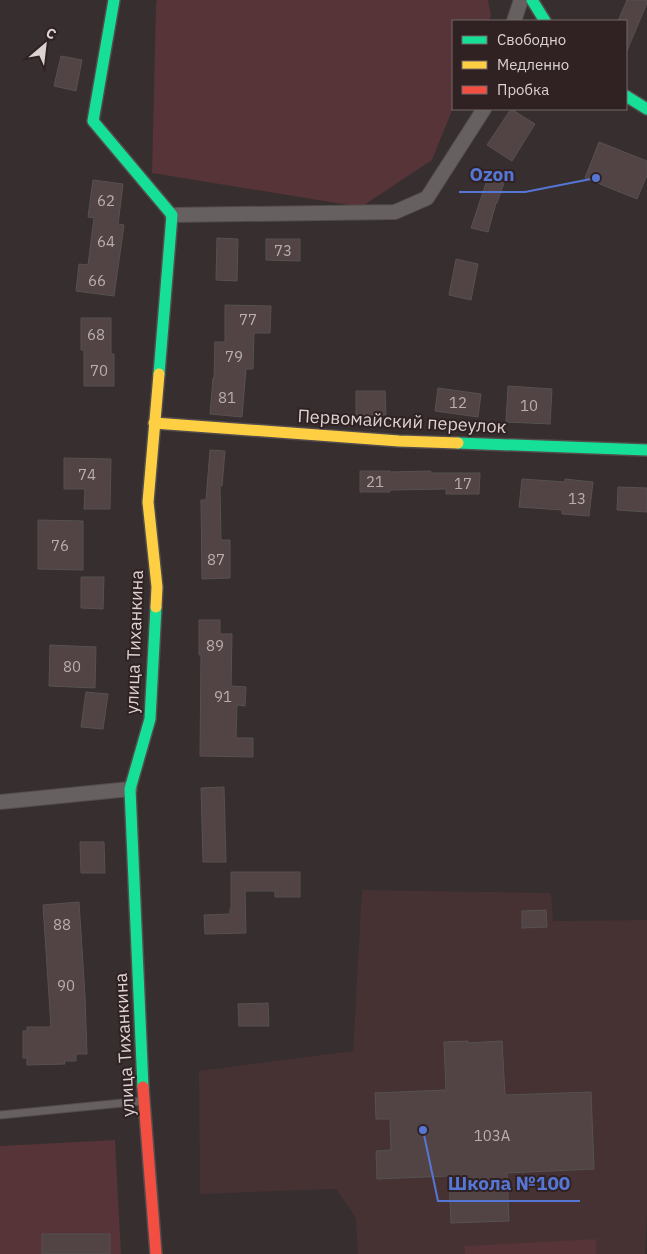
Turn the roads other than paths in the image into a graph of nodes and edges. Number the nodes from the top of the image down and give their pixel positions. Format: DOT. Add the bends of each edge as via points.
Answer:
graph roads {
  1 [pos="114,0"];
  2 [pos="521,0"];
  3 [pos="532,0"];
  4 [pos="514,20"];
  5 [pos="544,20"];
  6 [pos="627,97"];
  7 [pos="483,110"];
  8 [pos="647,110"];
  9 [pos="172,215"];
  10 [pos="154,423"];
  11 [pos="647,450"];
  12 [pos="130,789"];
  13 [pos="0,802"];
  14 [pos="144,1101"];
  15 [pos="0,1115"];
  16 [pos="156,1254"];
  1 -- 9 [label="street" via="93,121"];
  2 -- 4 [label="street"];
  3 -- 5 [label="street"];
  6 -- 8 [label="street"];
  7 -- 9 [label="street" via="427,198 395,212"];
  9 -- 10 [label="street, улица Тиханкина"];
  10 -- 11 [label="street, Первомайский переулок" via="399,441"];
  10 -- 12 [label="street, улица Тиханкина" via="148,502 158,587 150,719"];
  12 -- 13 [label="street"];
  12 -- 14 [label="street, улица Тиханкина"];
  14 -- 15 [label="lane"];
  14 -- 16 [label="street, улица Тиханкина"];
}
